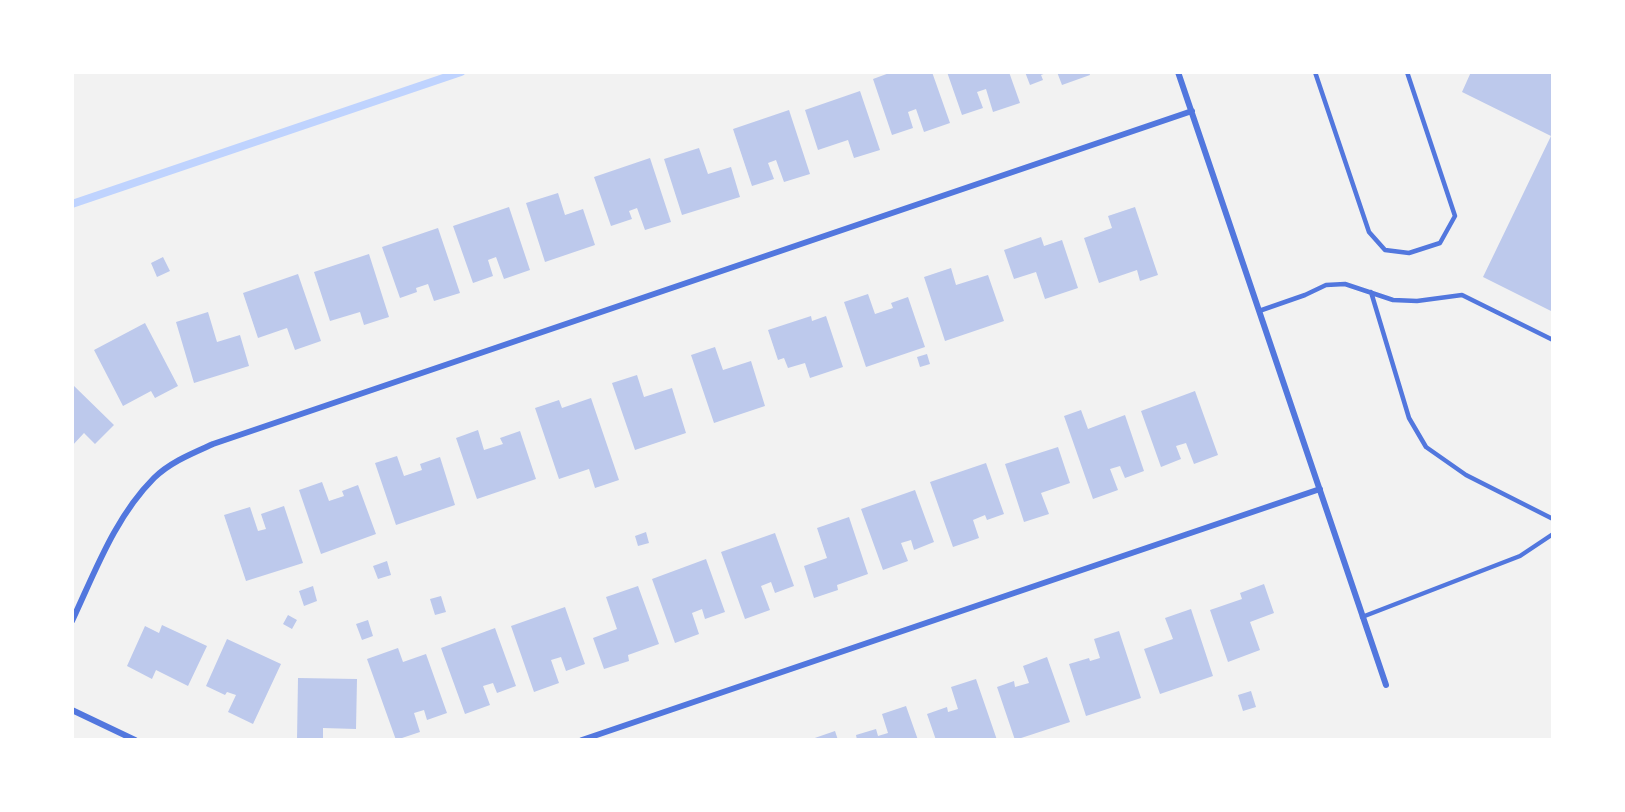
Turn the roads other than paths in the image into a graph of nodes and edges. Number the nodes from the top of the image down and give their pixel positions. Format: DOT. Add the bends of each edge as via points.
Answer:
graph roads {
  1 [pos="1178,72"];
  2 [pos="1316,72"];
  3 [pos="1407,72"];
  4 [pos="1192,111"];
  5 [pos="1371,292"];
  6 [pos="1259,311"];
  7 [pos="1553,340"];
  8 [pos="1320,489"];
  9 [pos="1553,519"];
  10 [pos="1553,534"];
  11 [pos="1362,616"];
  12 [pos="72,621"];
  13 [pos="1386,685"];
  14 [pos="72,711"];
  15 [pos="135,740"];
  16 [pos="582,740"];
  1 -- 4 [label="street"];
  2 -- 3 [label="lane" via="1369,232 1385,249 1409,253 1440,243 1455,216"];
  4 -- 6 [label="street"];
  4 -- 12 [label="street" via="203,448 155,477 135,501 115,530"];
  5 -- 6 [label="lane" via="1345,284 1326,285"];
  5 -- 7 [label="lane" via="1393,300 1417,301 1462,295"];
  5 -- 9 [label="lane" via="1409,418 1426,447 1466,475"];
  6 -- 8 [label="street"];
  8 -- 11 [label="street"];
  8 -- 16 [label="street"];
  10 -- 11 [label="lane" via="1520,556"];
  11 -- 13 [label="street"];
  14 -- 15 [label="street"];
}
